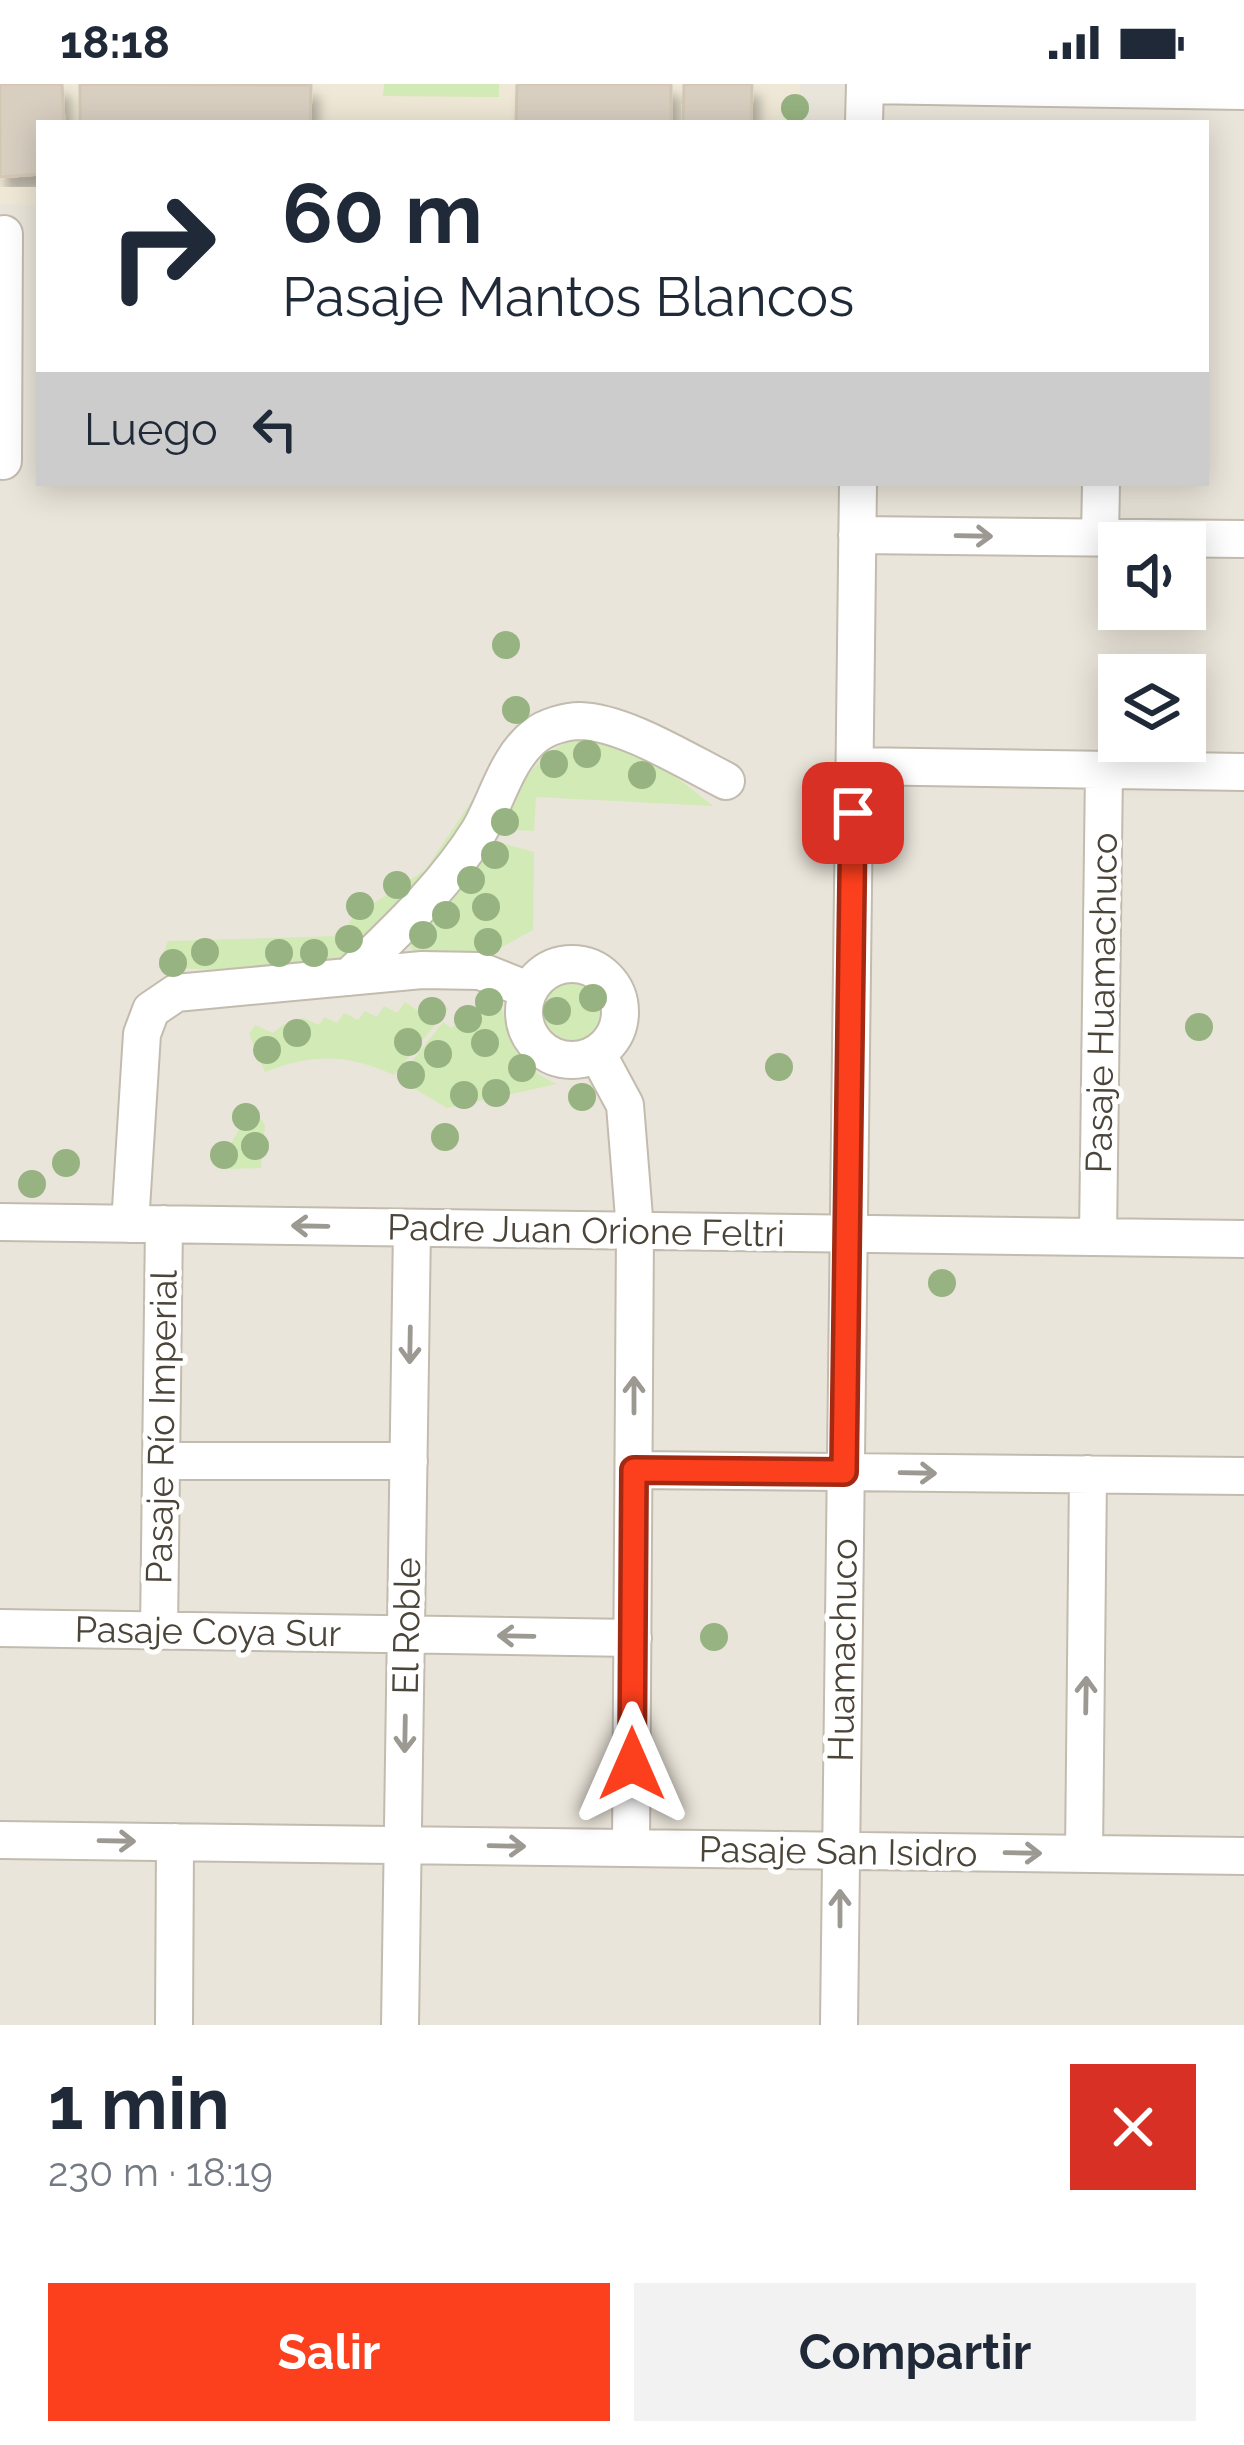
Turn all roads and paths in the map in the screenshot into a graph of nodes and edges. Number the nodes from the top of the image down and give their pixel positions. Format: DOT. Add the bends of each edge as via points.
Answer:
graph roads {
  1 [pos="865,84"];
  2 [pos="1244,91"];
  3 [pos="1104,106"];
  4 [pos="864,120"];
  5 [pos="14,234"];
  6 [pos="3,461"];
  7 [pos="858,486"];
  8 [pos="1100,486"];
  9 [pos="1100,522"];
  10 [pos="857,536"];
  11 [pos="1098,538"];
  12 [pos="1206,539"];
  13 [pos="1244,539"];
  14 [pos="854,766"];
  15 [pos="1104,770"];
  16 [pos="1244,772"];
  17 [pos="726,781"];
  18 [pos="349,977"];
  19 [pos="528,990"];
  20 [pos="597,1053"];
  21 [pos="0,1222"];
  22 [pos="147,1224"];
  23 [pos="412,1228"];
  24 [pos="635,1230"];
  25 [pos="847,1233"];
  26 [pos="1099,1237"];
  27 [pos="1244,1238"];
  28 [pos="161,1461"];
  29 [pos="409,1462"];
  30 [pos="634,1470"];
  31 [pos="844,1472"];
  32 [pos="1088,1474"];
  33 [pos="1244,1476"];
  34 [pos="0,1628"];
  35 [pos="159,1630"];
  36 [pos="406,1634"];
  37 [pos="633,1638"];
  38 [pos="0,1840"];
  39 [pos="176,1842"];
  40 [pos="403,1845"];
  41 [pos="631,1848"];
  42 [pos="841,1851"];
  43 [pos="1084,1854"];
  44 [pos="1244,1856"];
  45 [pos="174,2025"];
  46 [pos="400,2025"];
  47 [pos="839,2025"];
  1 -- 3 [label="street"];
  1 -- 4 [label="street"];
  2 -- 3 [label="street"];
  5 -- 6 [label="street"];
  7 -- 10 [label="street, Huamachuco"];
  8 -- 9 [label="street"];
  10 -- 11 [label="street, one-way"];
  10 -- 14 [label="street, Huamachuco"];
  12 -- 13 [label="street"];
  14 -- 15 [label="street"];
  14 -- 25 [label="street, Huamachuco"];
  15 -- 16 [label="street"];
  15 -- 26 [label="street, Pasaje Huamachuco"];
  17 -- 18 [label="street" via="608,727 579,721 535,736 446,877"];
  18 -- 19 [label="street, Pasaje Río Imperial" via="480,971"];
  18 -- 22 [label="street, Pasaje Río Imperial" via="176,993 152,1010 142,1034"];
  19 -- 20 [label="street" via="524,1018 538,1046 566,1060"];
  19 -- 20 [label="street" via="563,964 605,976 620,1017"];
  20 -- 24 [label="street" via="625,1106"];
  21 -- 22 [label="street, Padre Juan Orione Feltri"];
  23 -- 22 [label="street, Padre Juan Orione Feltri, one-way"];
  22 -- 28 [label="street, Pasaje Río Imperial"];
  23 -- 24 [label="street, Padre Juan Orione Feltri"];
  23 -- 29 [label="street, El Roble, one-way"];
  24 -- 25 [label="street, Padre Juan Orione Feltri"];
  30 -- 24 [label="street, one-way"];
  25 -- 26 [label="street, Padre Juan Orione Feltri"];
  25 -- 31 [label="street, Huamachuco"];
  26 -- 27 [label="street, Padre Juan Orione Feltri"];
  28 -- 29 [label="street"];
  28 -- 35 [label="street, Pasaje Río Imperial"];
  29 -- 36 [label="street, El Roble"];
  30 -- 31 [label="street"];
  30 -- 37 [label="street"];
  31 -- 32 [label="street, one-way"];
  31 -- 42 [label="street, Huamachuco"];
  32 -- 33 [label="street"];
  43 -- 32 [label="street, one-way"];
  34 -- 35 [label="street, Pasaje Coya Sur"];
  35 -- 36 [label="street, Pasaje Coya Sur"];
  37 -- 36 [label="street, Pasaje Coya Sur, one-way"];
  36 -- 40 [label="street, El Roble, one-way"];
  37 -- 41 [label="street"];
  38 -- 39 [label="street, Pasaje San Isidro, one-way"];
  39 -- 40 [label="street, Pasaje San Isidro"];
  39 -- 45 [label="street"];
  40 -- 41 [label="street, Pasaje San Isidro, one-way"];
  40 -- 46 [label="street, El Roble"];
  41 -- 42 [label="street, Pasaje San Isidro"];
  42 -- 43 [label="street, Pasaje San Isidro, one-way"];
  47 -- 42 [label="street, Huamachuco, one-way"];
  43 -- 44 [label="street, Pasaje San Isidro"];
}
